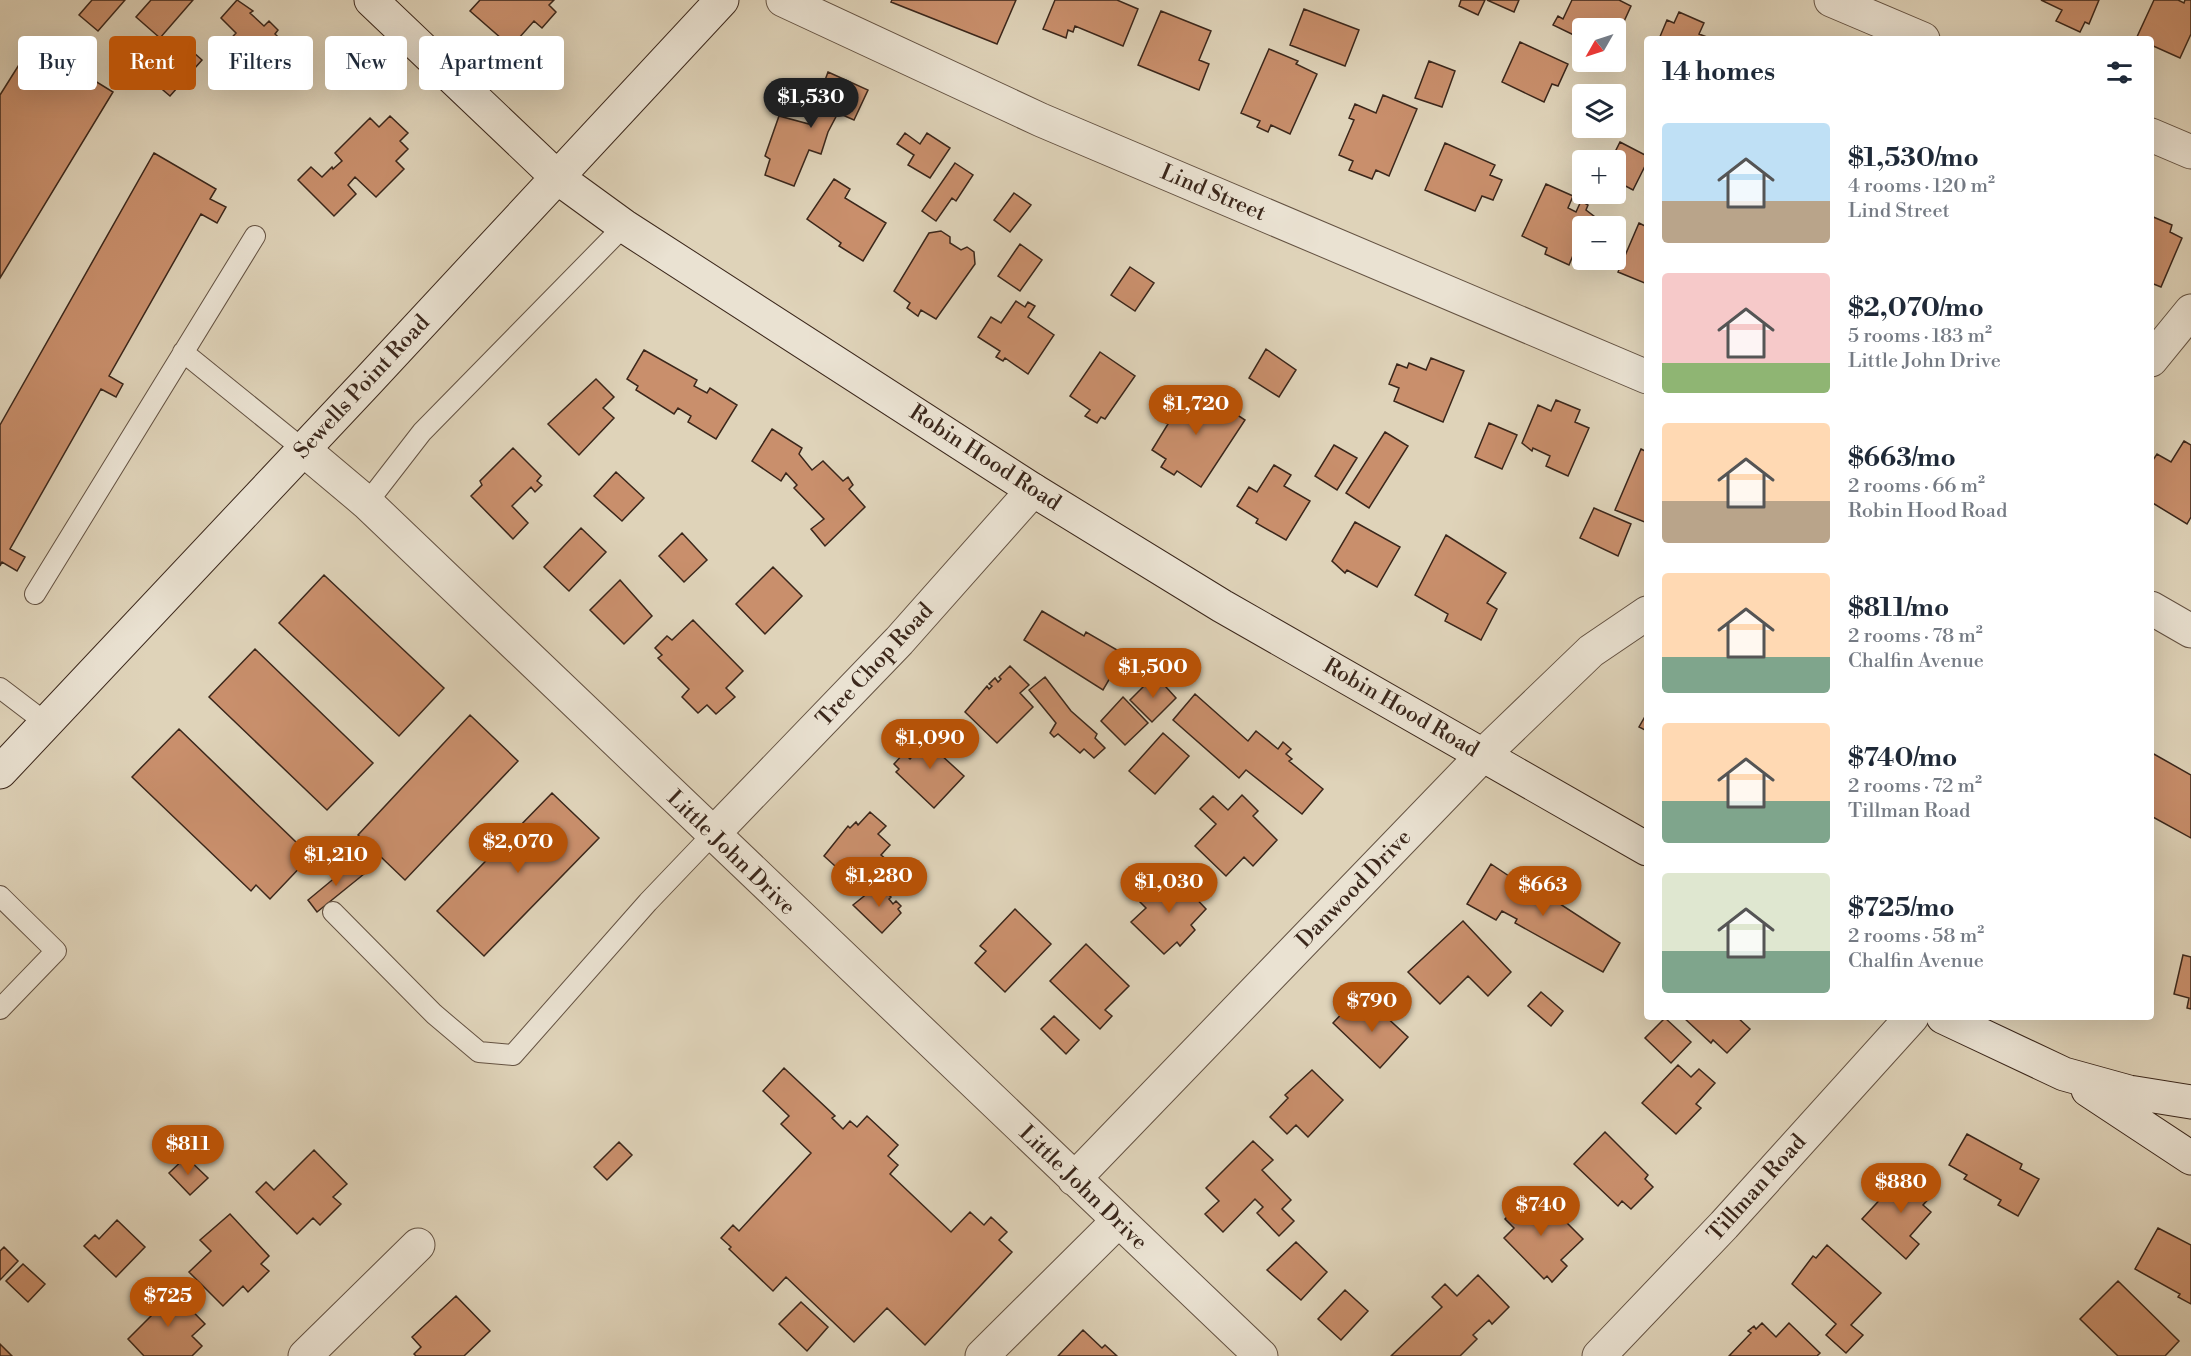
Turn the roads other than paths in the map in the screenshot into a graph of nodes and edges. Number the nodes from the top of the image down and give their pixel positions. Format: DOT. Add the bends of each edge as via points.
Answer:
graph roads {
  1 [pos="371,0"];
  2 [pos="722,0"];
  3 [pos="783,0"];
  4 [pos="1831,0"];
  5 [pos="1916,36"];
  6 [pos="2154,136"];
  7 [pos="2191,152"];
  8 [pos="558,178"];
  9 [pos="624,226"];
  10 [pos="255,236"];
  11 [pos="2191,311"];
  12 [pos="183,352"];
  13 [pos="2154,356"];
  14 [pos="1644,376"];
  15 [pos="304,450"];
  16 [pos="1033,490"];
  17 [pos="367,503"];
  18 [pos="35,594"];
  19 [pos="2154,610"];
  20 [pos="1644,615"];
  21 [pos="2191,630"];
  22 [pos="0,688"];
  23 [pos="46,723"];
  24 [pos="1483,755"];
  25 [pos="0,772"];
  26 [pos="712,835"];
  27 [pos="1644,847"];
  28 [pos="0,896"];
  29 [pos="333,912"];
  30 [pos="0,1009"];
  31 [pos="1909,1020"];
  32 [pos="1949,1020"];
  33 [pos="2064,1074"];
  34 [pos="2191,1102"];
  35 [pos="2191,1158"];
  36 [pos="1074,1179"];
  37 [pos="1118,1221"];
  38 [pos="418,1245"];
  39 [pos="305,1356"];
  40 [pos="981,1356"];
  41 [pos="1261,1356"];
  42 [pos="1599,1356"];
  1 -- 8 [label="street, Robin Hood Road"];
  2 -- 8 [label="street, Sewells Point Road"];
  3 -- 14 [label="street, Lind Street" via="1041,120"];
  4 -- 5 [label="street"];
  6 -- 7 [label="street"];
  8 -- 9 [label="street, Robin Hood Road"];
  8 -- 15 [label="street, Sewells Point Road"];
  9 -- 16 [label="street, Robin Hood Road"];
  9 -- 17 [label="lane" via="422,432"];
  10 -- 12 [label="lane"];
  11 -- 13 [label="street"];
  12 -- 15 [label="lane"];
  12 -- 18 [label="lane"];
  15 -- 17 [label="street, Little John Drive"];
  15 -- 23 [label="street, Sewells Point Road"];
  16 -- 24 [label="street, Robin Hood Road" via="1222,606"];
  16 -- 26 [label="street, Tree Chop Road" via="899,641"];
  17 -- 26 [label="street, Little John Drive"];
  19 -- 21 [label="street"];
  20 -- 24 [label="street, Danwood Drive" via="1592,651"];
  22 -- 23 [label="lane"];
  23 -- 25 [label="street, Sewells Point Road"];
  24 -- 27 [label="street, Robin Hood Road"];
  24 -- 36 [label="street, Danwood Drive"];
  26 -- 29 [label="lane" via="513,1055 479,1052 434,1014"];
  26 -- 36 [label="street, Little John Drive"];
  28 -- 30 [label="lane" via="56,951"];
  31 -- 42 [label="street, Tillman Road"];
  32 -- 33 [label="street"];
  33 -- 34 [label="street" via="2129,1092"];
  33 -- 35 [label="street"];
  36 -- 37 [label="street, Little John Drive"];
  37 -- 40 [label="street"];
  37 -- 41 [label="street, Little John Drive"];
  38 -- 39 [label="street"];
}
